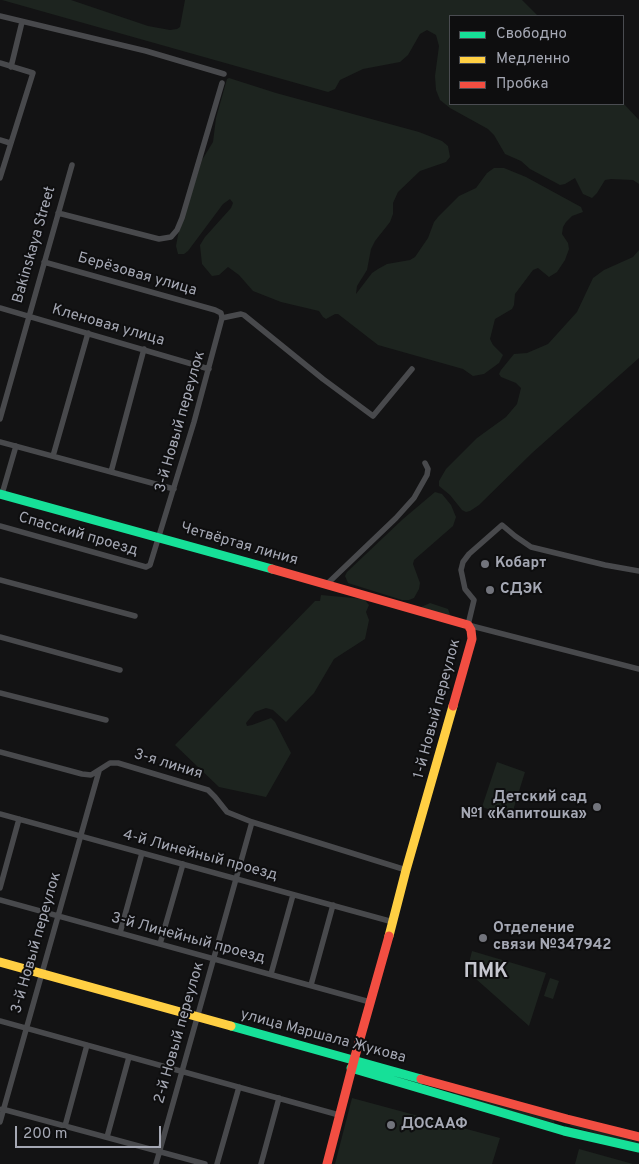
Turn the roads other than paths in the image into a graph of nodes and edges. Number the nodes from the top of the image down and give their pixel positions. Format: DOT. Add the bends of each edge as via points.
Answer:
graph roads {
  1 [pos="0,16"];
  2 [pos="22,22"];
  3 [pos="0,63"];
  4 [pos="12,67"];
  5 [pos="224,74"];
  6 [pos="222,83"];
  7 [pos="0,140"];
  8 [pos="10,143"];
  9 [pos="72,165"];
  10 [pos="0,178"];
  11 [pos="58,213"];
  12 [pos="44,262"];
  13 [pos="0,308"];
  14 [pos="29,316"];
  15 [pos="222,316"];
  16 [pos="88,333"];
  17 [pos="144,350"];
  18 [pos="209,369"];
  19 [pos="412,369"];
  20 [pos="0,416"];
  21 [pos="0,442"];
  22 [pos="16,446"];
  23 [pos="53,456"];
  24 [pos="425,463"];
  25 [pos="111,472"];
  26 [pos="174,489"];
  27 [pos="1,496"];
  28 [pos="0,526"];
  29 [pos="159,537"];
  30 [pos="639,571"];
  31 [pos="0,580"];
  32 [pos="327,584"];
  33 [pos="135,616"];
  34 [pos="468,625"];
  35 [pos="0,637"];
  36 [pos="639,669"];
  37 [pos="120,670"];
  38 [pos="0,693"];
  39 [pos="106,720"];
  40 [pos="0,752"];
  41 [pos="99,771"];
  42 [pos="0,814"];
  43 [pos="19,819"];
  44 [pos="252,822"];
  45 [pos="80,836"];
  46 [pos="142,853"];
  47 [pos="183,864"];
  48 [pos="406,870"];
  49 [pos="236,879"];
  50 [pos="0,888"];
  51 [pos="293,894"];
  52 [pos="0,900"];
  53 [pos="333,906"];
  54 [pos="58,916"];
  55 [pos="393,922"];
  56 [pos="120,932"];
  57 [pos="160,944"];
  58 [pos="214,958"];
  59 [pos="0,962"];
  60 [pos="42,973"];
  61 [pos="271,974"];
  62 [pos="311,985"];
  63 [pos="370,1002"];
  64 [pos="197,1016"];
  65 [pos="0,1021"];
  66 [pos="26,1028"];
  67 [pos="87,1045"];
  68 [pos="129,1057"];
  69 [pos="353,1064"];
  70 [pos="182,1071"];
  71 [pos="239,1087"];
  72 [pos="452,1087"];
  73 [pos="448,1097"];
  74 [pos="279,1098"];
  75 [pos="2,1109"];
  76 [pos="339,1115"];
  77 [pos="567,1119"];
  78 [pos="0,1122"];
  79 [pos="65,1126"];
  80 [pos="564,1131"];
  81 [pos="106,1137"];
  82 [pos="639,1137"];
  83 [pos="639,1148"];
  84 [pos="159,1152"];
  85 [pos="156,1164"];
  86 [pos="205,1164"];
  87 [pos="217,1164"];
  88 [pos="261,1164"];
  89 [pos="327,1164"];
  1 -- 2 [label="street"];
  2 -- 4 [label="street"];
  2 -- 5 [label="street" via="146,51"];
  3 -- 4 [label="street"];
  4 -- 8 [label="street" via="32,73"];
  6 -- 11 [label="street" via="177,230 171,237 159,239"];
  7 -- 8 [label="street"];
  8 -- 10 [label="street"];
  9 -- 11 [label="street, Bakinskaya Street"];
  11 -- 12 [label="street, Bakinskaya Street"];
  12 -- 14 [label="street, Bakinskaya Street"];
  12 -- 15 [label="street, Берёзовая улица" via="215,310"];
  13 -- 14 [label="street, Кленовая улица"];
  14 -- 16 [label="street, Кленовая улица"];
  14 -- 20 [label="street, Bakinskaya Street"];
  15 -- 18 [label="street, 3-й Новый переулок"];
  15 -- 19 [label="street" via="244,315 373,416"];
  16 -- 17 [label="street, Кленовая улица"];
  16 -- 23 [label="street"];
  17 -- 18 [label="street, Кленовая улица"];
  17 -- 25 [label="street"];
  18 -- 26 [label="street, 3-й Новый переулок"];
  21 -- 22 [label="street"];
  22 -- 23 [label="street"];
  22 -- 27 [label="street"];
  23 -- 25 [label="street"];
  24 -- 32 [label="street" via="427,475 414,498"];
  25 -- 26 [label="street"];
  26 -- 29 [label="street, 3-й Новый переулок"];
  27 -- 29 [label="main road, Четвёртая линия"];
  28 -- 29 [label="street, Спасский проезд" via="146,566 152,562"];
  29 -- 32 [label="main road, Четвёртая линия"];
  30 -- 34 [label="street, 1-й Новый переулок" via="531,546 502,525 463,562 461,570 465,588 474,600"];
  31 -- 33 [label="street"];
  32 -- 34 [label="main road, Четвёртая линия"];
  34 -- 36 [label="street"];
  34 -- 48 [label="main road, 1-й Новый переулок" via="472,639"];
  35 -- 37 [label="street"];
  38 -- 39 [label="street"];
  40 -- 41 [label="street, 3-я линия" via="82,774 92,775"];
  41 -- 44 [label="street, 3-я линия" via="110,763 118,762 208,790 227,812"];
  41 -- 45 [label="street, 3-й Новый переулок"];
  42 -- 43 [label="street, 4-й Линейный проезд"];
  43 -- 45 [label="street, 4-й Линейный проезд"];
  43 -- 50 [label="street"];
  44 -- 48 [label="street, 3-я линия"];
  44 -- 49 [label="street, 2-й Новый переулок"];
  45 -- 46 [label="street, 4-й Линейный проезд"];
  45 -- 54 [label="street, 3-й Новый переулок"];
  46 -- 47 [label="street, 4-й Линейный проезд"];
  46 -- 56 [label="street"];
  47 -- 49 [label="street, 4-й Линейный проезд"];
  47 -- 57 [label="street"];
  48 -- 55 [label="main road, 1-й Новый переулок"];
  49 -- 51 [label="street, 4-й Линейный проезд"];
  49 -- 58 [label="street, 2-й Новый переулок"];
  51 -- 53 [label="street, 4-й Линейный проезд"];
  51 -- 61 [label="street"];
  52 -- 54 [label="street, 3-й Линейный проезд"];
  53 -- 55 [label="street, 4-й Линейный проезд"];
  53 -- 62 [label="street"];
  54 -- 56 [label="street, 3-й Линейный проезд"];
  54 -- 60 [label="street, 3-й Новый переулок"];
  55 -- 63 [label="main road, 1-й Новый переулок"];
  56 -- 57 [label="street, 3-й Линейный проезд"];
  57 -- 58 [label="street, 3-й Линейный проезд"];
  58 -- 61 [label="street, 3-й Линейный проезд"];
  58 -- 64 [label="street, 2-й Новый переулок"];
  59 -- 60 [label="main road, улица Маршала Жукова"];
  60 -- 64 [label="main road, улица Маршала Жукова"];
  60 -- 66 [label="street, 3-й Новый переулок"];
  61 -- 62 [label="street, 3-й Линейный проезд"];
  62 -- 63 [label="street, 3-й Линейный проезд"];
  63 -- 69 [label="main road, 1-й Новый переулок"];
  64 -- 69 [label="main road, улица Маршала Жукова"];
  64 -- 70 [label="street, 2-й Новый переулок"];
  65 -- 66 [label="street"];
  66 -- 67 [label="street"];
  66 -- 75 [label="street, 3-й Новый переулок"];
  67 -- 68 [label="street"];
  67 -- 79 [label="street"];
  68 -- 70 [label="street"];
  68 -- 81 [label="street"];
  69 -- 72 [label="main road, улица Маршала Жукова"];
  69 -- 73 [label="main road, улица Маршала Жукова"];
  69 -- 76 [label="main road, 1-й Новый переулок"];
  70 -- 71 [label="street"];
  70 -- 84 [label="street, 2-й Новый переулок"];
  71 -- 74 [label="street"];
  71 -- 87 [label="street"];
  72 -- 73 [label="main road"];
  72 -- 77 [label="main road, улица Маршала Жукова"];
  73 -- 80 [label="main road, улица Маршала Жукова"];
  74 -- 76 [label="street"];
  74 -- 88 [label="street"];
  75 -- 78 [label="street, 3-й Новый переулок"];
  75 -- 79 [label="street"];
  76 -- 89 [label="main road, 1-й Новый переулок"];
  77 -- 80 [label="main road"];
  77 -- 82 [label="main road, улица Маршала Жукова"];
  79 -- 81 [label="street"];
  80 -- 83 [label="main road, улица Маршала Жукова"];
  81 -- 84 [label="street"];
  84 -- 85 [label="street, 2-й Новый переулок"];
  84 -- 86 [label="street"];
}
